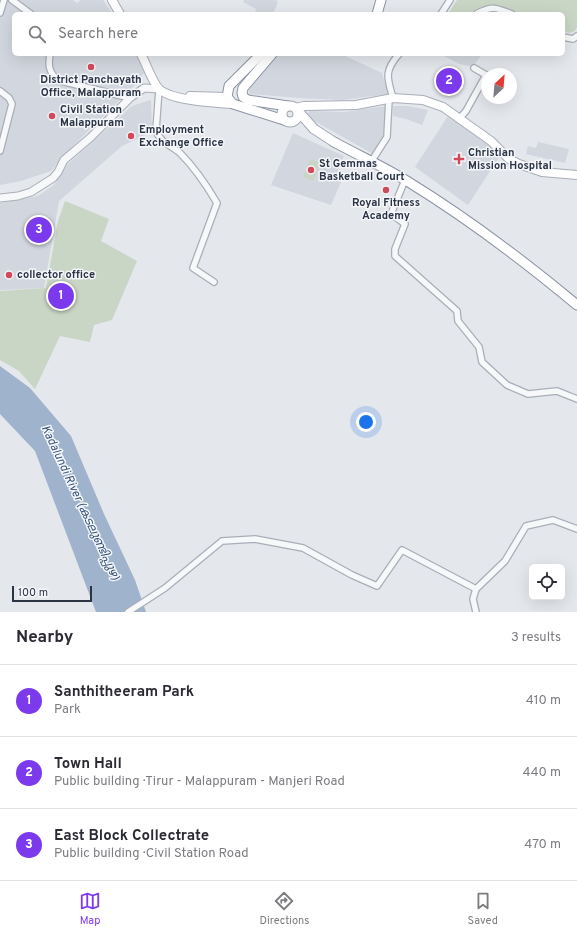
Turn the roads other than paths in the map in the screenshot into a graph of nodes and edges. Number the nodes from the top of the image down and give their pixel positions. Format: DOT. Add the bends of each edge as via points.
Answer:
graph roads {
  1 [pos="4,0"];
  2 [pos="12,0"];
  3 [pos="112,0"];
  4 [pos="381,0"];
  5 [pos="450,0"];
  6 [pos="28,12"];
  7 [pos="119,12"];
  8 [pos="378,12"];
  9 [pos="442,12"];
  10 [pos="480,12"];
  11 [pos="507,12"];
  12 [pos="0,13"];
  13 [pos="577,36"];
  14 [pos="565,37"];
  15 [pos="50,56"];
  16 [pos="142,56"];
  17 [pos="259,56"];
  18 [pos="270,56"];
  19 [pos="397,56"];
  20 [pos="474,68"];
  21 [pos="159,89"];
  22 [pos="0,91"];
  23 [pos="181,97"];
  24 [pos="227,97"];
  25 [pos="130,98"];
  26 [pos="391,98"];
  27 [pos="233,104"];
  28 [pos="294,108"];
  29 [pos="459,119"];
  30 [pos="288,121"];
  31 [pos="334,142"];
  32 [pos="0,152"];
  33 [pos="371,162"];
  34 [pos="577,175"];
  35 [pos="405,180"];
  36 [pos="0,198"];
  37 [pos="214,282"];
  38 [pos="577,305"];
  39 [pos="577,399"];
  40 [pos="577,529"];
  41 [pos="476,589"];
  42 [pos="128,612"];
  43 [pos="476,612"];
  1 -- 12 [label="street"];
  2 -- 6 [label="street"];
  3 -- 7 [label="main road"];
  4 -- 8 [label="main road"];
  5 -- 9 [label="street"];
  10 -- 11 [label="street" via="490,7"];
  13 -- 14 [label="street"];
  15 -- 25 [label="street" via="50,73 57,80"];
  16 -- 21 [label="main road"];
  17 -- 24 [label="main road" via="229,86"];
  18 -- 28 [label="main road" via="243,88 243,97"];
  19 -- 26 [label="street" via="388,70"];
  20 -- 29 [label="street" via="486,75"];
  21 -- 23 [label="main road"];
  21 -- 25 [label="street" via="144,88"];
  21 -- 37 [label="street" via="156,130 158,135 188,162 216,203 193,268"];
  22 -- 32 [label="street" via="12,104"];
  23 -- 24 [label="main road"];
  23 -- 27 [label="main road"];
  24 -- 27 [label="main road"];
  25 -- 36 [label="street" via="64,160 53,178 31,192"];
  26 -- 28 [label="main road" via="356,105"];
  26 -- 29 [label="main road" via="411,98 436,103"];
  26 -- 33 [label="street" via="387,137"];
  27 -- 30 [label="main road"];
  28 -- 30 [label="main road" via="298,118"];
  28 -- 30 [label="main road" via="282,112"];
  28 -- 31 [label="main road" via="314,129"];
  29 -- 34 [label="main road" via="492,141 509,159 519,164 542,172"];
  30 -- 31 [label="main road"];
  31 -- 33 [label="main road"];
  33 -- 35 [label="main road"];
  35 -- 38 [label="main road" via="450,208 507,249"];
  35 -- 39 [label="street" via="391,214 405,224 395,249 395,256 457,311 458,321 479,347 482,362 508,385 528,394 557,391"];
  40 -- 41 [label="street" via="553,520 526,526 506,562"];
  41 -- 42 [label="street" via="402,550 377,586 303,548 255,539 222,541 165,588"];
  41 -- 43 [label="street" via="473,599"];
}
